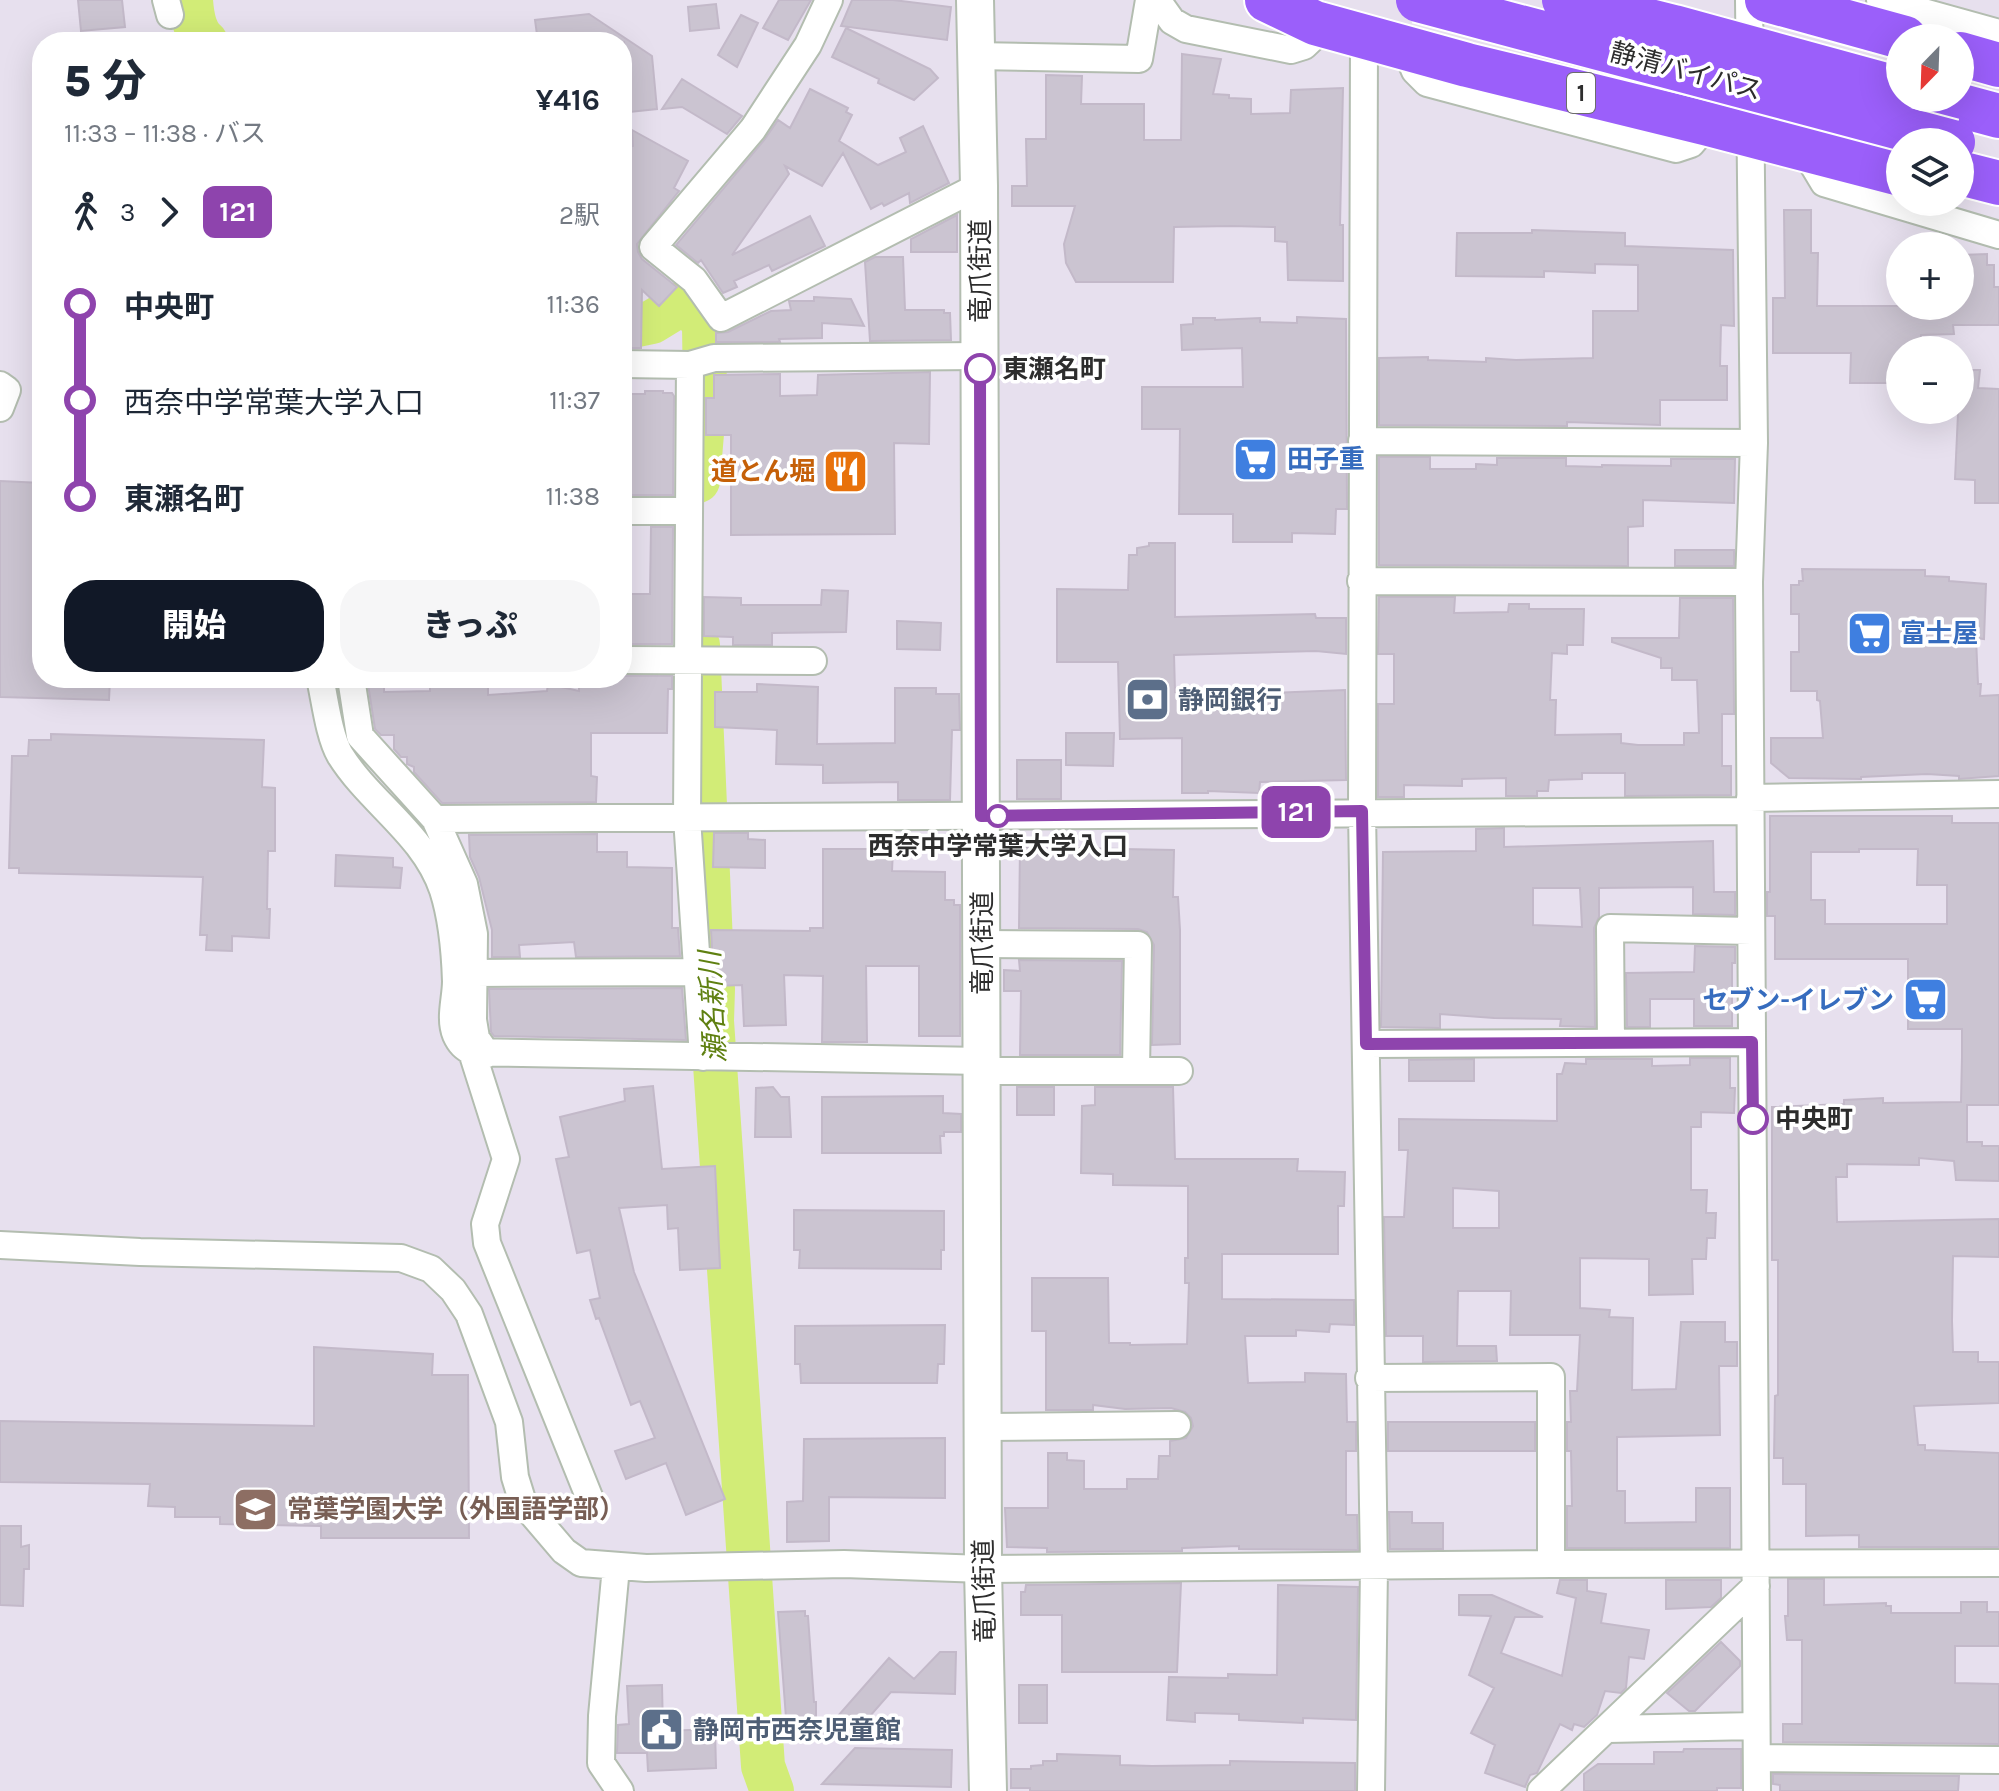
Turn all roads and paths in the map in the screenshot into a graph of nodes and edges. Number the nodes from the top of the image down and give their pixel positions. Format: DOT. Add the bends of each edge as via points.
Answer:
graph roads {
  1 [pos="829,0"];
  2 [pos="975,0"];
  3 [pos="1149,0"];
  4 [pos="1157,0"];
  5 [pos="1267,0"];
  6 [pos="1418,0"];
  7 [pos="1564,0"];
  8 [pos="1674,0"];
  9 [pos="1749,0"];
  10 [pos="1880,0"];
  11 [pos="1788,2"];
  12 [pos="1348,28"];
  13 [pos="1886,32"];
  14 [pos="1999,33"];
  15 [pos="974,56"];
  16 [pos="1886,58"];
  17 [pos="1974,58"];
  18 [pos="1999,65"];
  19 [pos="1974,82"];
  20 [pos="1886,85"];
  21 [pos="1999,88"];
  22 [pos="1974,109"];
  23 [pos="1999,116"];
  24 [pos="1900,128"];
  25 [pos="1751,134"];
  26 [pos="1803,148"];
  27 [pos="1974,148"];
  28 [pos="1886,153"];
  29 [pos="1999,154"];
  30 [pos="1886,170"];
  31 [pos="1974,177"];
  32 [pos="1999,183"];
  33 [pos="979,186"];
  34 [pos="1974,194"];
  35 [pos="1999,200"];
  36 [pos="1999,235"];
  37 [pos="980,356"];
  38 [pos="632,364"];
  39 [pos="690,365"];
  40 [pos="0,385"];
  41 [pos="0,408"];
  42 [pos="1362,441"];
  43 [pos="1754,443"];
  44 [pos="632,511"];
  45 [pos="689,511"];
  46 [pos="1361,581"];
  47 [pos="1749,582"];
  48 [pos="632,660"];
  49 [pos="688,660"];
  50 [pos="813,661"];
  51 [pos="322,688"];
  52 [pos="353,688"];
  53 [pos="1999,794"];
  54 [pos="1750,804"];
  55 [pos="1362,811"];
  56 [pos="981,816"];
  57 [pos="687,818"];
  58 [pos="435,819"];
  59 [pos="1751,931"];
  60 [pos="982,944"];
  61 [pos="697,972"];
  62 [pos="475,973"];
  63 [pos="1752,1042"];
  64 [pos="1611,1043"];
  65 [pos="1366,1044"];
  66 [pos="480,1053"];
  67 [pos="703,1057"];
  68 [pos="982,1066"];
  69 [pos="1136,1071"];
  70 [pos="1179,1071"];
  71 [pos="0,1245"];
  72 [pos="1369,1378"];
  73 [pos="1177,1425"];
  74 [pos="984,1427"];
  75 [pos="592,1504"];
  76 [pos="1999,1563"];
  77 [pos="1551,1564"];
  78 [pos="616,1567"];
  79 [pos="1374,1567"];
  80 [pos="983,1569"];
  81 [pos="1756,1575"];
  82 [pos="1756,1726"];
  83 [pos="1608,1729"];
  84 [pos="1757,1758"];
  85 [pos="1999,1760"];
  86 [pos="620,1791"];
  87 [pos="988,1791"];
  88 [pos="1371,1791"];
  89 [pos="1541,1791"];
  90 [pos="1757,1791"];
  1 -- 33 [label="street" via="808,45 753,129 653,247 694,280 721,318"];
  2 -- 15 [label="main road, 竜爪街道"];
  3 -- 15 [label="street" via="1139,59"];
  4 -- 12 [label="street" via="1172,21 1186,29 1291,50"];
  5 -- 12 [label="highway, 1"];
  6 -- 24 [label="highway, 静清バイパス / 1, bridge"];
  7 -- 20 [label="highway, 静清バイパス, bridge"];
  8 -- 16 [label="highway"];
  9 -- 25 [label="street"];
  10 -- 14 [label="street"];
  11 -- 13 [label="highway"];
  12 -- 25 [label="highway, 1"];
  12 -- 28 [label="highway, 1" via="1595,74"];
  12 -- 42 [label="street"];
  15 -- 33 [label="main road, 竜爪街道"];
  17 -- 18 [label="highway"];
  19 -- 21 [label="highway"];
  22 -- 23 [label="highway"];
  25 -- 26 [label="highway, 1"];
  25 -- 43 [label="street"];
  26 -- 30 [label="highway, 1"];
  26 -- 36 [label="street" via="1824,183"];
  27 -- 29 [label="highway"];
  31 -- 32 [label="highway"];
  33 -- 37 [label="main road, 竜爪街道"];
  34 -- 35 [label="highway"];
  37 -- 39 [label="street" via="714,358"];
  37 -- 56 [label="main road, 竜爪街道"];
  38 -- 39 [label="street"];
  39 -- 45 [label="street"];
  40 -- 41 [label="street" via="7,390"];
  42 -- 43 [label="street"];
  42 -- 46 [label="street"];
  43 -- 47 [label="street"];
  44 -- 45 [label="street"];
  45 -- 49 [label="street"];
  46 -- 47 [label="street"];
  46 -- 55 [label="street"];
  47 -- 54 [label="street"];
  48 -- 49 [label="street"];
  49 -- 50 [label="street"];
  49 -- 57 [label="street"];
  51 -- 66 [label="street" via="338,751 415,840 442,888 454,953 455,1033 462,1046"];
  52 -- 58 [label="street" via="360,736"];
  53 -- 54 [label="street"];
  54 -- 55 [label="street"];
  54 -- 59 [label="street"];
  55 -- 56 [label="street"];
  55 -- 65 [label="street"];
  56 -- 57 [label="street"];
  56 -- 60 [label="main road, 竜爪街道"];
  57 -- 58 [label="street"];
  57 -- 61 [label="street"];
  58 -- 62 [label="street" via="464,884"];
  59 -- 63 [label="street"];
  59 -- 64 [label="street" via="1610,928"];
  60 -- 68 [label="main road, 竜爪街道"];
  60 -- 69 [label="street" via="1138,945"];
  61 -- 62 [label="street"];
  61 -- 67 [label="street"];
  62 -- 66 [label="street" via="473,1020"];
  63 -- 64 [label="street"];
  63 -- 81 [label="street"];
  64 -- 65 [label="street"];
  65 -- 72 [label="street"];
  66 -- 67 [label="street"];
  66 -- 75 [label="street" via="506,1159 485,1224 487,1243"];
  67 -- 68 [label="street"];
  68 -- 69 [label="street"];
  68 -- 74 [label="main road, 竜爪街道"];
  69 -- 70 [label="street"];
  71 -- 78 [label="street" via="401,1258 431,1269 469,1314 486,1355 509,1422 523,1503 581,1563"];
  72 -- 77 [label="street" via="1551,1377"];
  72 -- 79 [label="street"];
  73 -- 74 [label="street"];
  74 -- 80 [label="main road, 竜爪街道"];
  76 -- 81 [label="street"];
  77 -- 79 [label="street"];
  77 -- 81 [label="street"];
  78 -- 80 [label="street" via="844,1564"];
  78 -- 86 [label="street" via="601,1763"];
  79 -- 80 [label="street"];
  79 -- 88 [label="street"];
  80 -- 87 [label="main road, 竜爪街道"];
  81 -- 82 [label="street"];
  81 -- 83 [label="street"];
  82 -- 83 [label="street"];
  82 -- 84 [label="street"];
  83 -- 89 [label="street"];
  84 -- 85 [label="street"];
  84 -- 90 [label="street"];
}
